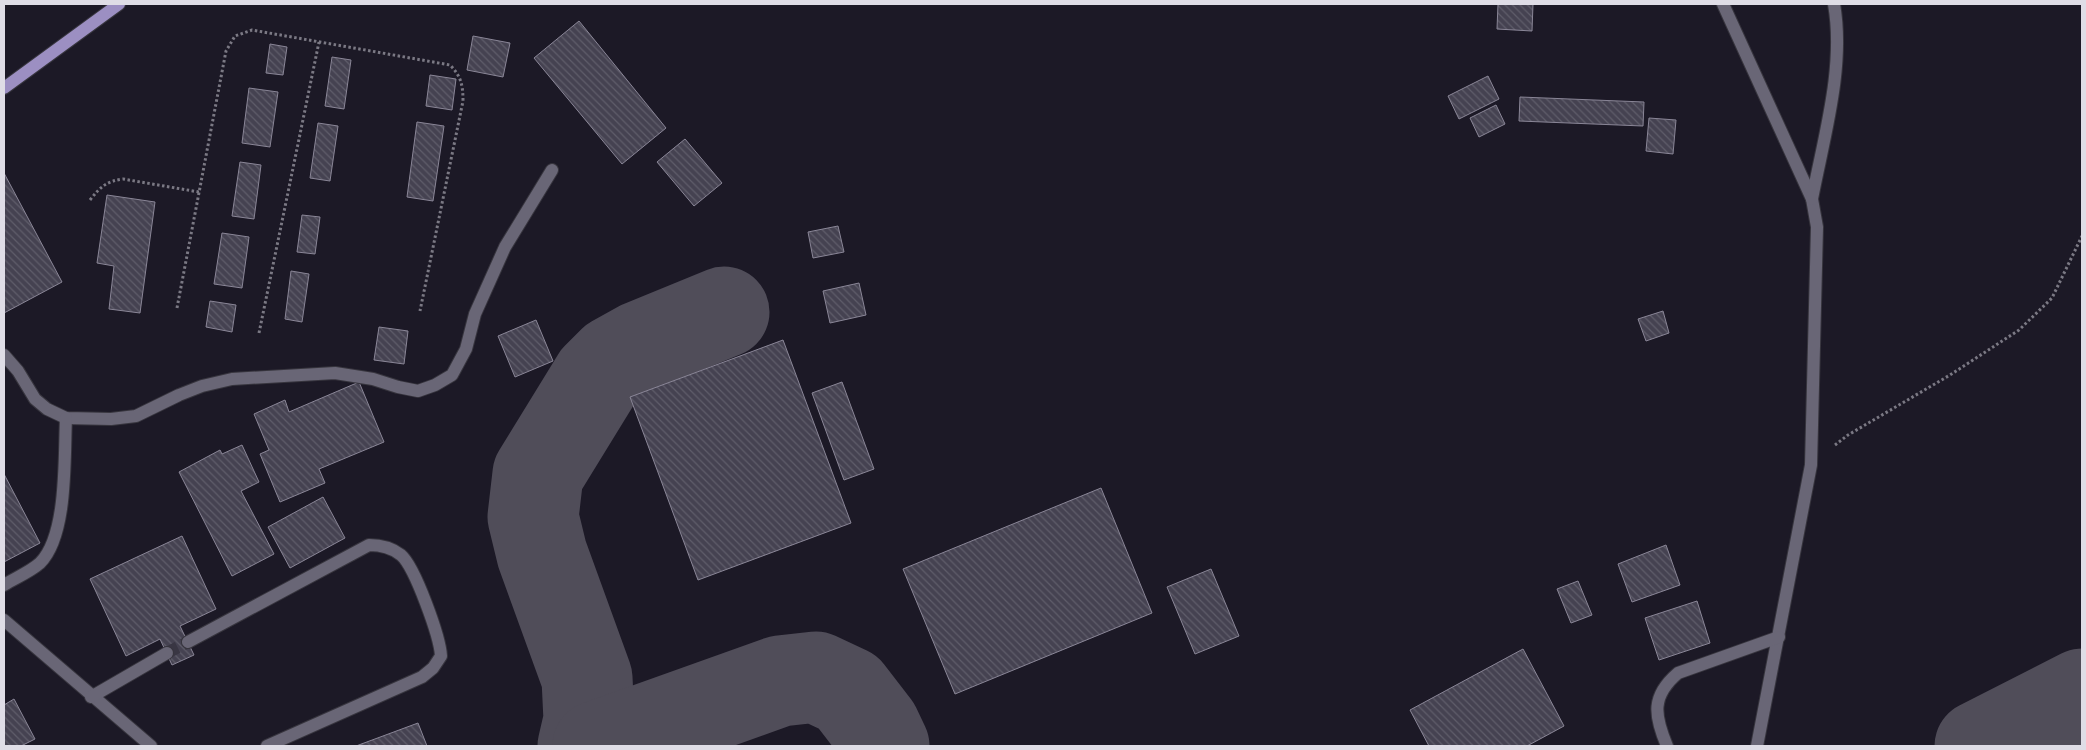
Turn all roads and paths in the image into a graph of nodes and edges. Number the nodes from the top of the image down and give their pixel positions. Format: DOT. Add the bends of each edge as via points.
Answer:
graph roads {
  1 [pos="119,4"];
  2 [pos="1723,4"];
  3 [pos="1834,4"];
  4 [pos="319,42"];
  5 [pos="4,88"];
  6 [pos="552,170"];
  7 [pos="199,192"];
  8 [pos="1812,199"];
  9 [pos="90,200"];
  10 [pos="2082,236"];
  11 [pos="177,308"];
  12 [pos="420,311"];
  13 [pos="260,333"];
  14 [pos="4,355"];
  15 [pos="66,418"];
  16 [pos="1848,435"];
  17 [pos="4,585"];
  18 [pos="4,620"];
  19 [pos="1779,637"];
  20 [pos="188,642"];
  21 [pos="167,653"];
  22 [pos="91,697"];
  23 [pos="151,746"];
  24 [pos="267,746"];
  25 [pos="1667,746"];
  26 [pos="1757,746"];
  1 -- 5 [label="main road"];
  2 -- 8 [label="lane"];
  3 -- 8 [label="lane" via="1838,28 1833,89"];
  4 -- 7 [label="path" via="252,30 230,40"];
  4 -- 12 [label="path" via="450,65 463,85 464,101"];
  4 -- 13 [label="path"];
  6 -- 15 [label="lane" via="504,247 475,314 466,349 452,375 435,386 418,391 398,388 373,378 334,372 232,379 202,386 136,416"];
  7 -- 9 [label="path" via="123,179 101,186"];
  7 -- 11 [label="path"];
  8 -- 19 [label="lane" via="1817,227 1811,465"];
  10 -- 16 [label="path" via="2052,298 2019,330"];
  14 -- 15 [label="lane" via="10,359 35,399"];
  15 -- 17 [label="lane" via="61,510 55,542 40,563"];
  18 -- 22 [label="lane"];
  19 -- 25 [label="lane" via="1678,673 1665,683 1658,696 1658,713"];
  19 -- 26 [label="lane"];
  20 -- 24 [label="lane" via="369,545 381,545 403,556 438,633 441,656 433,668 422,677"];
  21 -- 22 [label="lane"];
  22 -- 23 [label="lane"];
}
